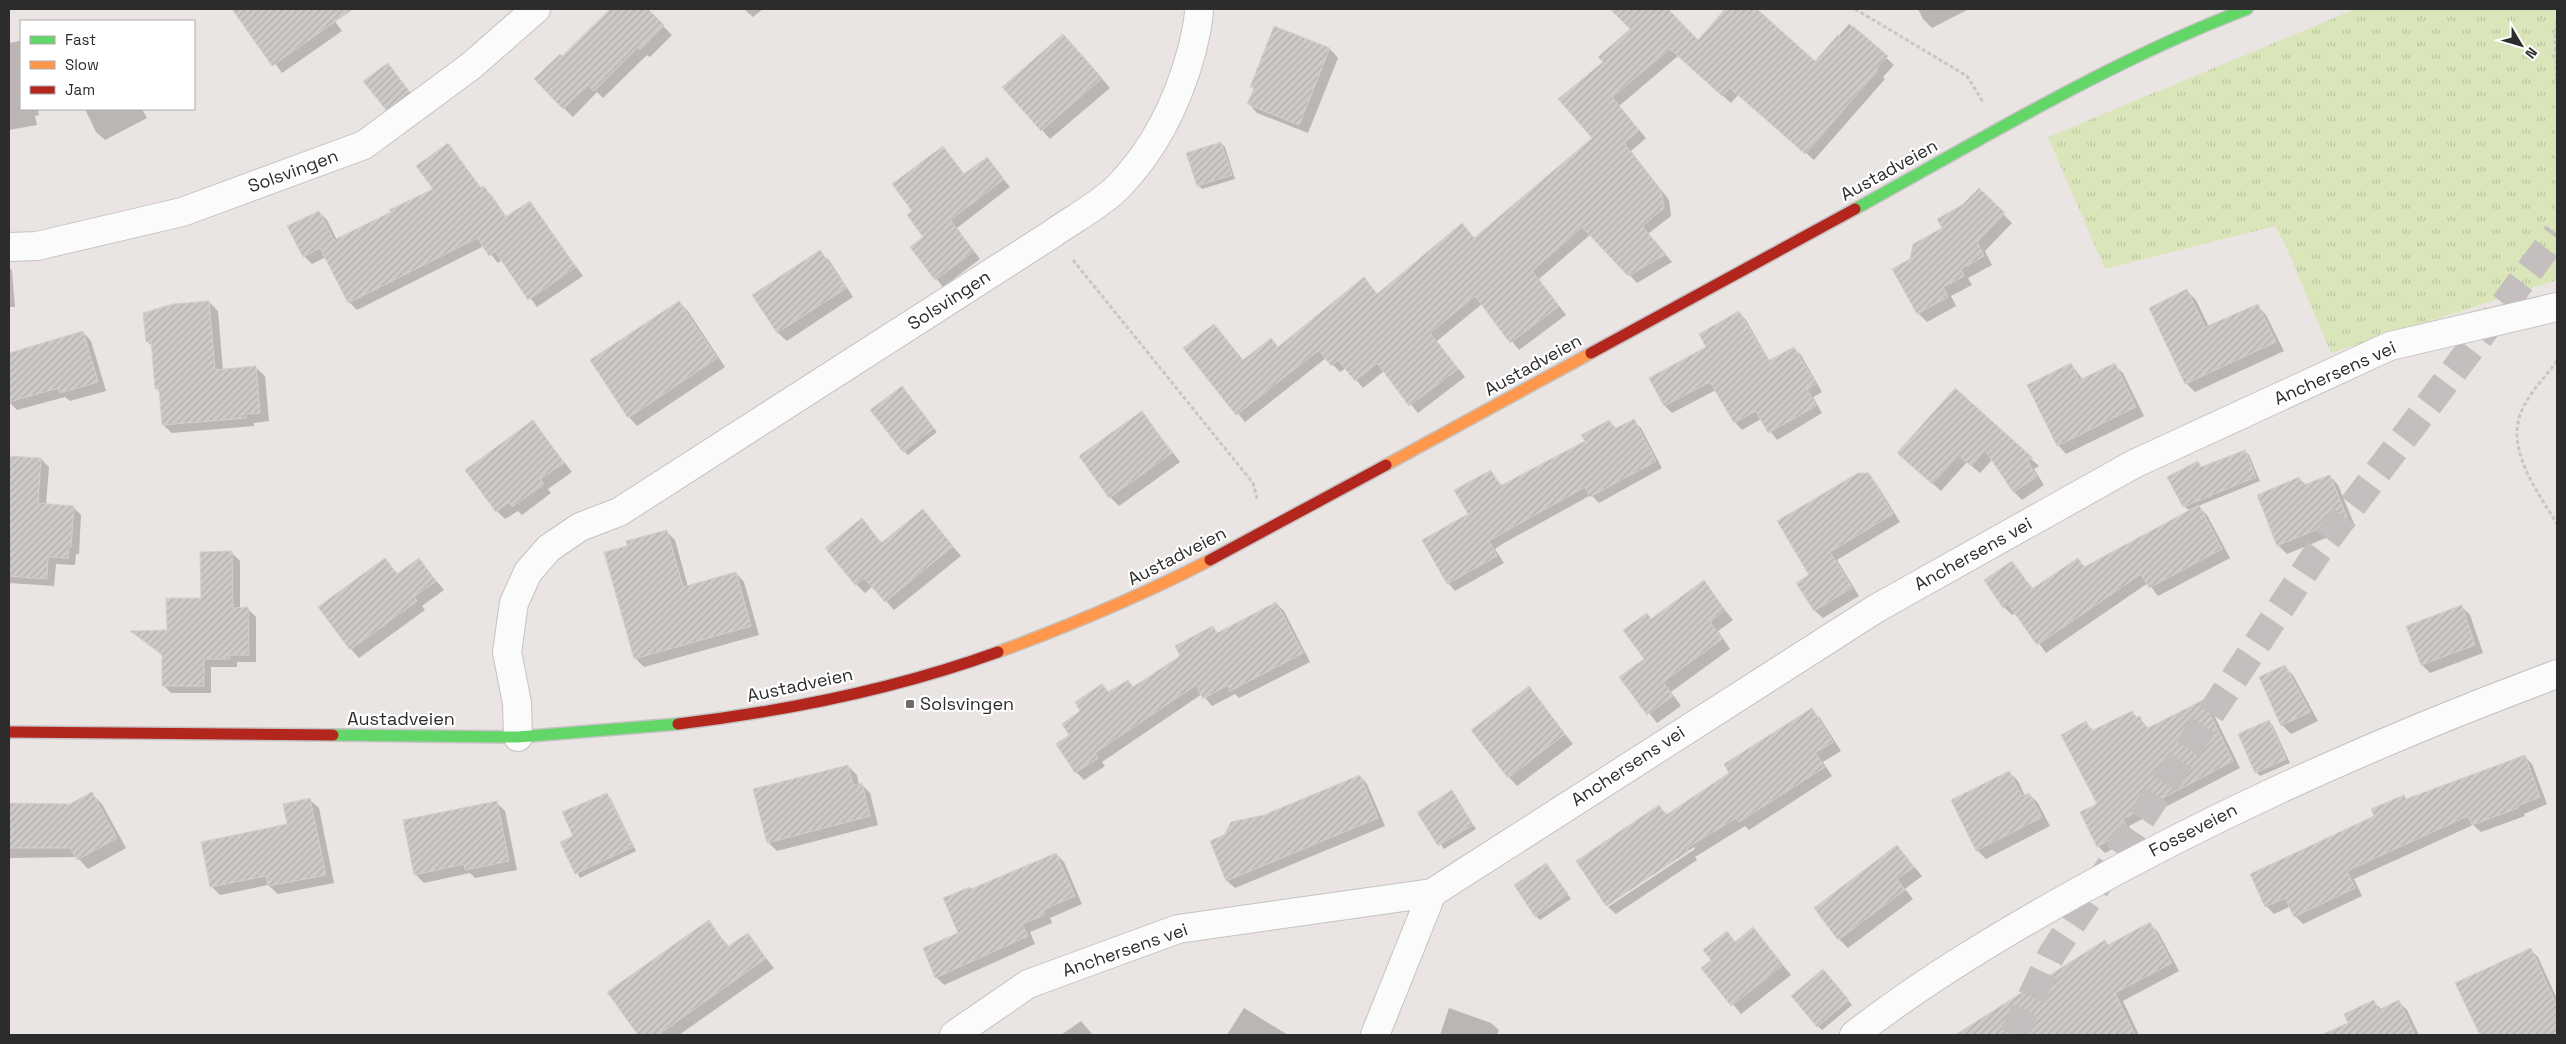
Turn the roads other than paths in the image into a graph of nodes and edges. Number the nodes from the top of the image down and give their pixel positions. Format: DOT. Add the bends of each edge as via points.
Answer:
graph roads {
  1 [pos="536,9"];
  2 [pos="1199,9"];
  3 [pos="2247,9"];
  4 [pos="9,247"];
  5 [pos="2557,307"];
  6 [pos="2557,674"];
  7 [pos="9,732"];
  8 [pos="518,737"];
  9 [pos="1432,893"];
  10 [pos="954,1035"];
  11 [pos="1375,1035"];
  12 [pos="1854,1035"];
  1 -- 4 [label="street, Solsvingen" via="471,66 364,145 182,212 37,246"];
  2 -- 8 [label="street, Solsvingen" via="1186,74 1168,118 1145,156 1116,188 1052,234 619,512 580,527 549,548 528,572 514,602 507,652 517,702"];
  3 -- 8 [label="main road, Austadveien" via="2210,23 2068,92 1269,529 1148,592 1072,625 914,678 796,706 634,729"];
  5 -- 9 [label="street, Anchersens vei" via="2390,346 2134,464 1877,608"];
  6 -- 12 [label="street, Fosseveien" via="2354,755 2252,800 2157,848 2019,925 1890,1007"];
  7 -- 8 [label="main road, Austadveien"];
  9 -- 10 [label="street, Anchersens vei" via="1178,930 1028,984"];
  9 -- 11 [label="street"];
}
